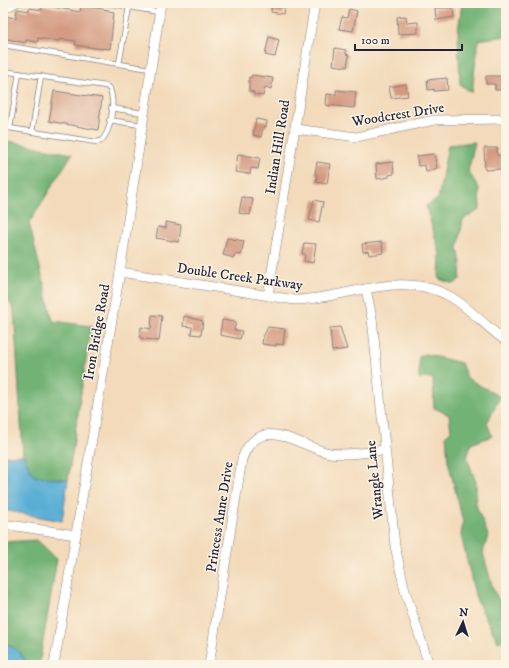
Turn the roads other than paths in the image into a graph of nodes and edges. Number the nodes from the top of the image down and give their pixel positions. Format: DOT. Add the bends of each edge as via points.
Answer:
graph roads {
  1 [pos="19,3"];
  2 [pos="107,3"];
  3 [pos="315,3"];
  4 [pos="129,7"];
  5 [pos="160,7"];
  6 [pos="3,12"];
  7 [pos="3,45"];
  8 [pos="119,64"];
  9 [pos="150,69"];
  10 [pos="3,70"];
  11 [pos="19,73"];
  12 [pos="42,76"];
  13 [pos="111,108"];
  14 [pos="143,113"];
  15 [pos="506,119"];
  16 [pos="109,120"];
  17 [pos="141,125"];
  18 [pos="3,127"];
  19 [pos="10,128"];
  20 [pos="295,129"];
  21 [pos="32,132"];
  22 [pos="120,272"];
  23 [pos="366,289"];
  24 [pos="268,296"];
  25 [pos="506,341"];
  26 [pos="385,450"];
  27 [pos="3,524"];
  28 [pos="76,535"];
  29 [pos="54,665"];
  30 [pos="210,665"];
  31 [pos="429,665"];
  1 -- 6 [label="lane"];
  2 -- 4 [label="lane"];
  3 -- 20 [label="street, Indian Hill Road"];
  4 -- 5 [label="lane"];
  4 -- 8 [label="lane"];
  5 -- 9 [label="street, Iron Bridge Road"];
  7 -- 8 [label="lane"];
  8 -- 9 [label="lane"];
  9 -- 14 [label="street, Iron Bridge Road"];
  10 -- 11 [label="lane"];
  11 -- 12 [label="lane"];
  11 -- 19 [label="lane"];
  12 -- 13 [label="lane" via="106,86 112,94"];
  12 -- 21 [label="lane"];
  13 -- 14 [label="lane"];
  13 -- 16 [label="lane"];
  14 -- 17 [label="street, Iron Bridge Road"];
  15 -- 20 [label="street, Woodcrest Drive" via="434,120 357,138"];
  16 -- 17 [label="lane"];
  16 -- 21 [label="lane" via="105,137 96,142"];
  17 -- 22 [label="street, Iron Bridge Road"];
  18 -- 19 [label="lane"];
  19 -- 21 [label="lane"];
  20 -- 24 [label="street, Indian Hill Road"];
  22 -- 24 [label="street, Double Creek Parkway"];
  22 -- 28 [label="street, Iron Bridge Road"];
  23 -- 24 [label="street, Double Creek Parkway" via="306,300"];
  23 -- 25 [label="street, Double Creek Parkway" via="402,284 438,292 461,304"];
  23 -- 26 [label="street, Wrangle Lane" via="372,318"];
  26 -- 30 [label="street, Princess Anne Drive" via="331,453 285,436 272,434 258,438 250,445 242,459"];
  26 -- 31 [label="street, Wrangle Lane" via="399,569"];
  27 -- 28 [label="street"];
  28 -- 29 [label="street, Iron Bridge Road"];
}
